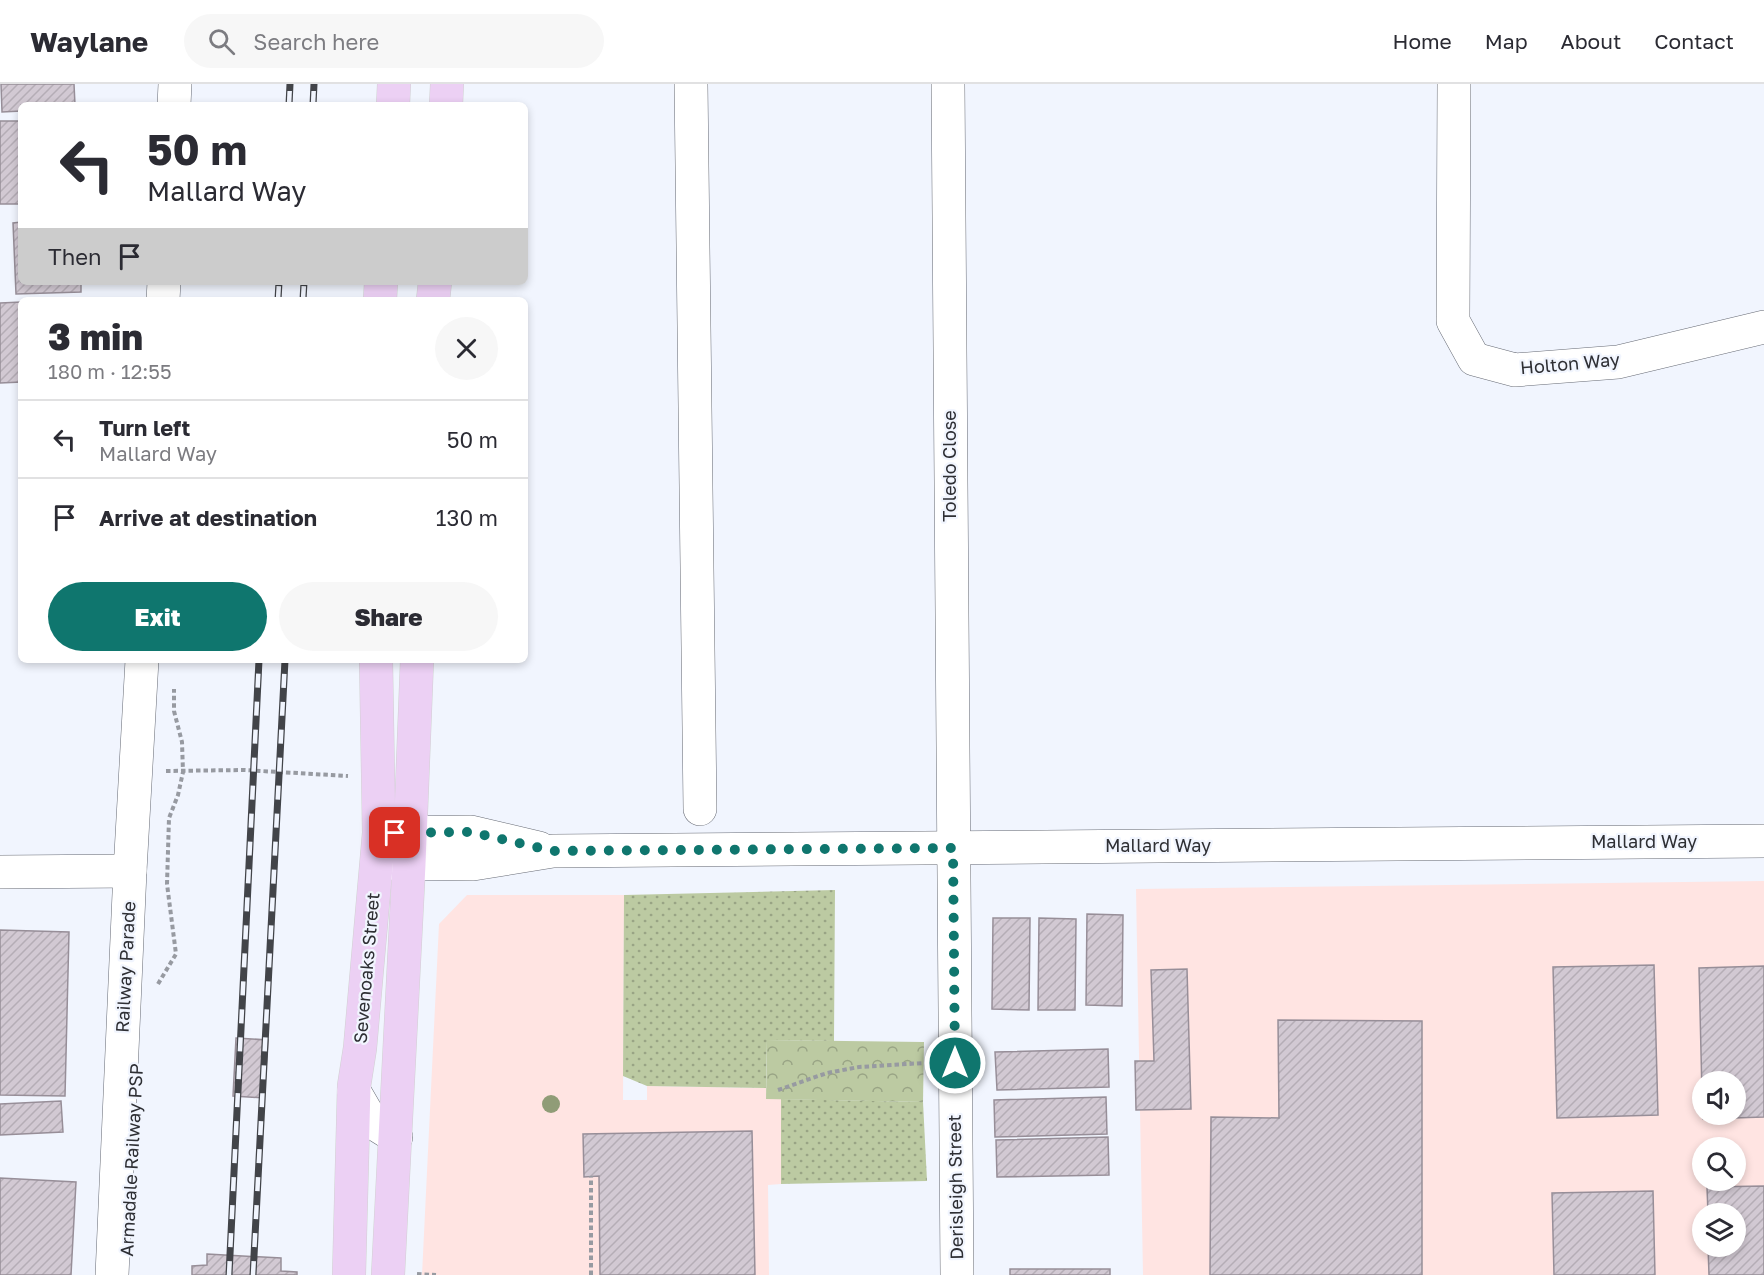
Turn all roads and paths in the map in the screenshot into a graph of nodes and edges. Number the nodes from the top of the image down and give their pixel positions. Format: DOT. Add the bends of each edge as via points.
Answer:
graph roads {
  1 [pos="175,84"];
  2 [pos="394,84"];
  3 [pos="447,84"];
  4 [pos="691,84"];
  5 [pos="948,84"];
  6 [pos="1454,84"];
  7 [pos="174,102"];
  8 [pos="393,102"];
  9 [pos="446,102"];
  10 [pos="1764,327"];
  11 [pos="142,663"];
  12 [pos="376,663"];
  13 [pos="417,663"];
  14 [pos="174,680"];
  15 [pos="136,769"];
  16 [pos="183,772"];
  17 [pos="378,775"];
  18 [pos="700,809"];
  19 [pos="1764,841"];
  20 [pos="394,848"];
  21 [pos="953,848"];
  22 [pos="130,871"];
  23 [pos="0,872"];
  24 [pos="155,989"];
  25 [pos="955,1063"];
  26 [pos="778,1090"];
  27 [pos="354,1091"];
  28 [pos="396,1137"];
  29 [pos="591,1176"];
  30 [pos="402,1274"];
  31 [pos="112,1275"];
  32 [pos="349,1275"];
  33 [pos="436,1275"];
  34 [pos="591,1275"];
  35 [pos="957,1275"];
  1 -- 7 [label="street"];
  2 -- 8 [label="main road"];
  3 -- 9 [label="main road"];
  4 -- 18 [label="street"];
  5 -- 21 [label="street, Toledo Close"];
  6 -- 10 [label="street, Holton Way" via="1453,321 1474,359 1515,370 1618,362"];
  11 -- 15 [label="street, Railway Parade"];
  12 -- 17 [label="main road, Sevenoaks Street"];
  13 -- 20 [label="main road, Sevenoaks Street"];
  14 -- 16 [label="path" via="174,711 182,742"];
  15 -- 16 [label="path"];
  15 -- 22 [label="street, Railway Parade"];
  16 -- 17 [label="path"];
  16 -- 24 [label="path" via="167,831 167,884 176,954"];
  17 -- 20 [label="main road, Sevenoaks Street"];
  19 -- 21 [label="street, Mallard Way"];
  20 -- 21 [label="street, Mallard Way" via="471,832 553,851"];
  20 -- 27 [label="main road, Sevenoaks Street"];
  20 -- 28 [label="main road, Sevenoaks Street"];
  21 -- 25 [label="street, Derisleigh Street"];
  22 -- 23 [label="street"];
  22 -- 31 [label="street, Railway Parade"];
  25 -- 26 [label="path" via="859,1067 827,1072"];
  25 -- 35 [label="street, Derisleigh Street"];
  27 -- 28 [label="street" via="372,1122"];
  27 -- 32 [label="main road, Sevenoaks Street"];
  28 -- 30 [label="main road, Sevenoaks Street"];
  29 -- 34 [label="path"];
  30 -- 33 [label="path"];
}
